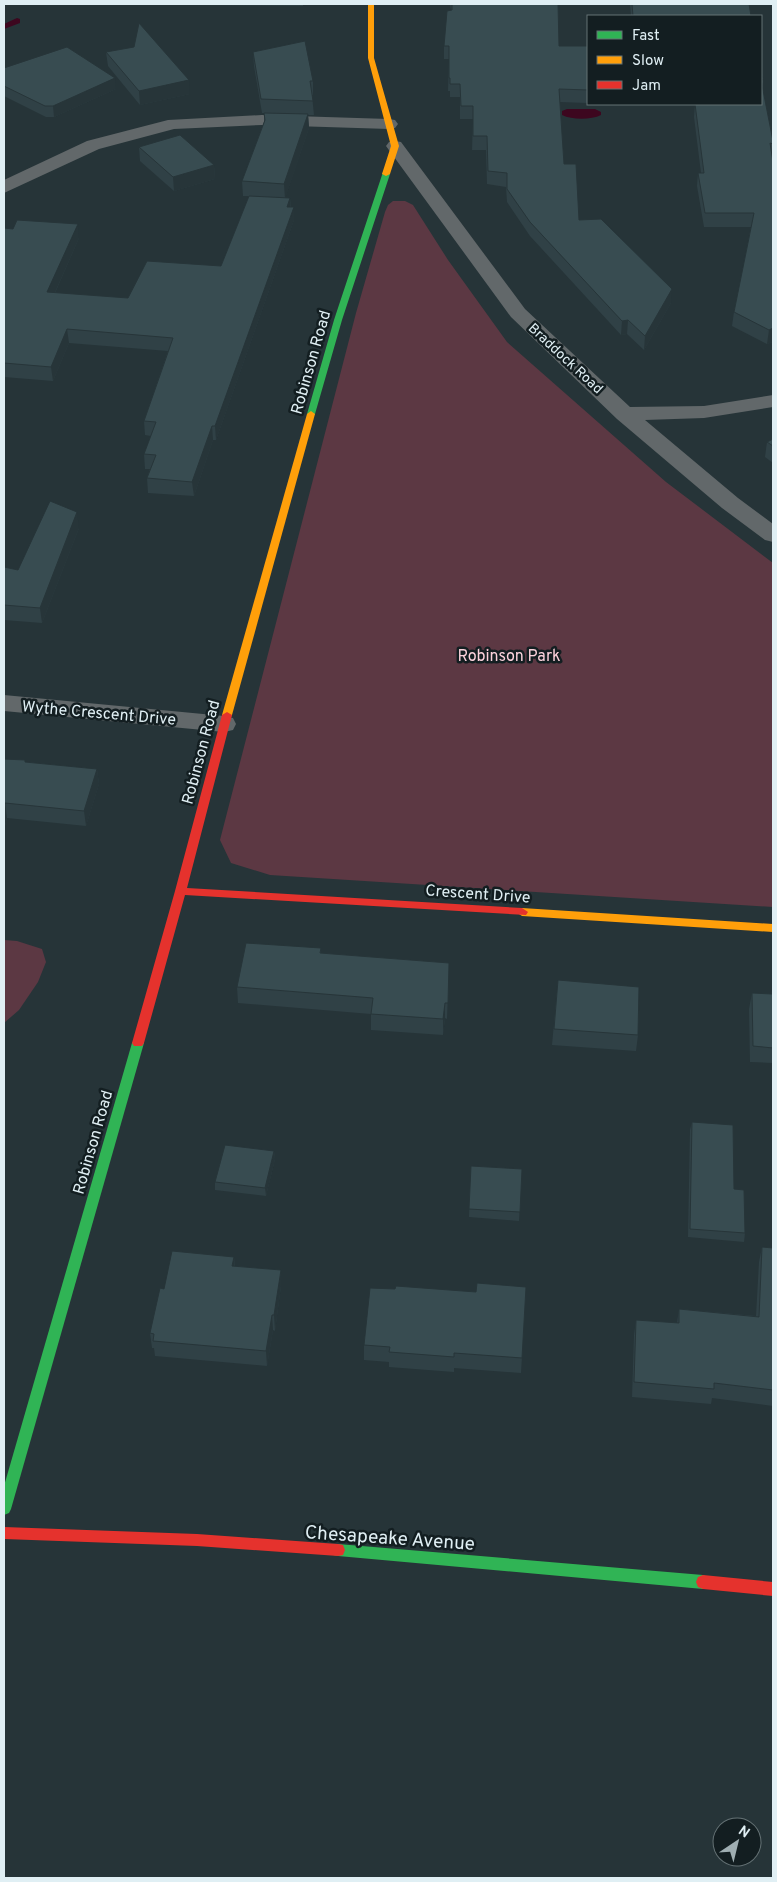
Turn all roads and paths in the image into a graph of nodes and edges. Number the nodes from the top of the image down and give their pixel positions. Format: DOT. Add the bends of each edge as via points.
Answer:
graph roads {
  1 [pos="371,4"];
  2 [pos="389,124"];
  3 [pos="395,146"];
  4 [pos="4,187"];
  5 [pos="773,401"];
  6 [pos="625,414"];
  7 [pos="773,534"];
  8 [pos="4,703"];
  9 [pos="224,724"];
  10 [pos="181,891"];
  11 [pos="773,928"];
  12 [pos="4,1509"];
  13 [pos="4,1532"];
  14 [pos="773,1589"];
  1 -- 2 [label="street" via="372,58"];
  2 -- 3 [label="street"];
  2 -- 4 [label="street" via="262,120 174,124 93,145"];
  3 -- 6 [label="street, Braddock Road" via="518,313"];
  3 -- 9 [label="street, Robinson Road" via="338,320"];
  5 -- 6 [label="street" via="704,412"];
  6 -- 7 [label="street, Braddock Road" via="730,503"];
  8 -- 9 [label="street, Wythe Crescent Drive"];
  9 -- 10 [label="street, Robinson Road"];
  10 -- 11 [label="street, Crescent Drive"];
  10 -- 12 [label="street, Robinson Road"];
  13 -- 14 [label="street, Chesapeake Avenue" via="398,1553"];
}
